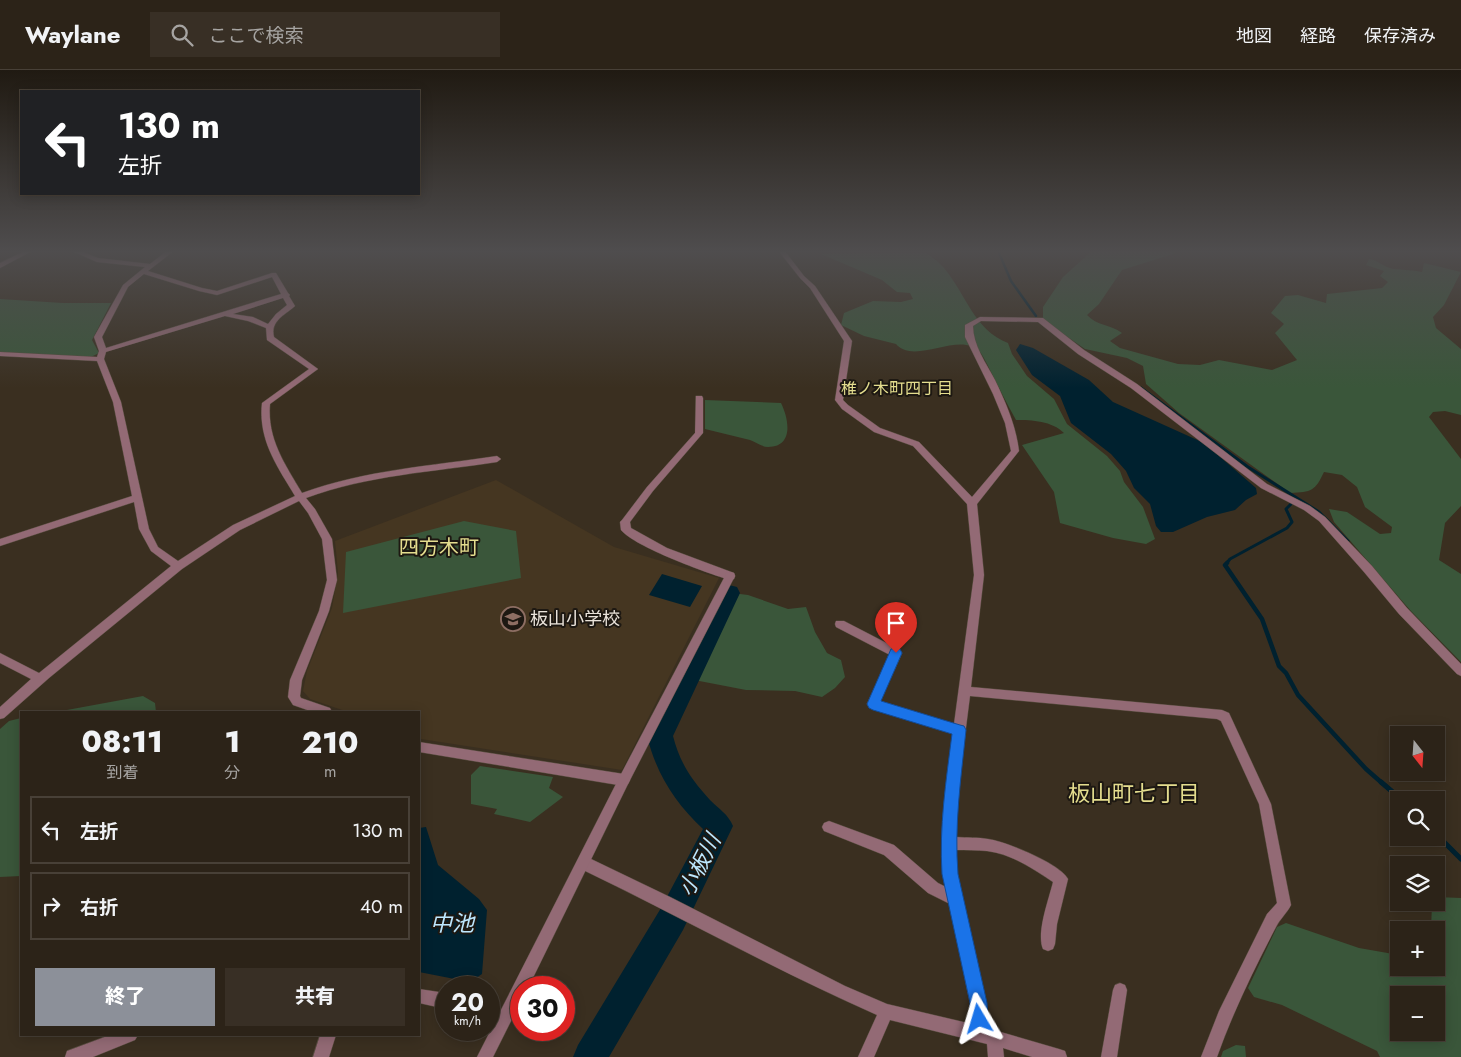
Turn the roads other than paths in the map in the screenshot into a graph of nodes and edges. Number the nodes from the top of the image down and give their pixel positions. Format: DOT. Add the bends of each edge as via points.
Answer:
graph roads {
  1 [pos="119,296"];
  2 [pos="283,296"];
  3 [pos="287,296"];
  4 [pos="819,296"];
  5 [pos="216,315"];
  6 [pos="269,327"];
  7 [pos="0,354"];
  8 [pos="101,355"];
  9 [pos="699,398"];
  10 [pos="497,460"];
  11 [pos="300,497"];
  12 [pos="137,498"];
  13 [pos="972,502"];
  14 [pos="0,543"];
  15 [pos="178,566"];
  16 [pos="840,624"];
  17 [pos="0,658"];
  18 [pos="1461,671"];
  19 [pos="40,678"];
  20 [pos="964,691"];
  21 [pos="323,711"];
  22 [pos="0,714"];
  23 [pos="960,730"];
  24 [pos="420,747"];
  25 [pos="624,780"];
  26 [pos="829,827"];
  27 [pos="949,844"];
  28 [pos="584,863"];
  29 [pos="956,900"];
  30 [pos="1048,944"];
  31 [pos="1120,990"];
  32 [pos="420,996"];
  33 [pos="435,999"];
  34 [pos="886,1011"];
  35 [pos="500,1019"];
  36 [pos="127,1036"];
  37 [pos="328,1036"];
  38 [pos="987,1037"];
  39 [pos="490,1041"];
  40 [pos="73,1057"];
  41 [pos="321,1057"];
  42 [pos="485,1057"];
  43 [pos="866,1057"];
  44 [pos="996,1057"];
  45 [pos="1059,1057"];
  46 [pos="1109,1057"];
  47 [pos="1209,1057"];
  1 -- 8 [label="street" via="98,337"];
  2 -- 5 [label="street"];
  3 -- 6 [label="street" via="291,306"];
  4 -- 13 [label="street" via="848,342 839,400 877,430 916,444"];
  5 -- 6 [label="street" via="229,314"];
  5 -- 8 [label="street"];
  6 -- 11 [label="street" via="270,338 314,369 266,403 272,449"];
  7 -- 8 [label="street"];
  8 -- 12 [label="street" via="116,402"];
  9 -- 25 [label="street" via="699,433 624,522 626,530 641,541 730,576"];
  10 -- 11 [label="street" via="347,482"];
  11 -- 15 [label="street" via="232,530"];
  11 -- 21 [label="street" via="312,511 327,540 332,580 324,611 296,680 294,697 297,702"];
  12 -- 14 [label="street"];
  12 -- 15 [label="street" via="148,539 154,549"];
  13 -- 18 [label="street" via="1015,452 1015,438 969,337 970,326 980,320 1040,320 1149,397 1264,486 1322,519"];
  13 -- 20 [label="street" via="979,575"];
  15 -- 19 [label="street"];
  16 -- 23 [label="street" via="896,653 873,704"];
  17 -- 19 [label="street"];
  19 -- 22 [label="street"];
  20 -- 23 [label="street"];
  20 -- 47 [label="street" via="1225,717 1265,804 1284,905 1272,919 1232,998"];
  23 -- 27 [label="street"];
  24 -- 25 [label="street"];
  25 -- 28 [label="street"];
  26 -- 29 [label="street" via="889,850 933,888"];
  27 -- 29 [label="street" via="950,874"];
  27 -- 30 [label="street" via="1006,850 1062,879"];
  28 -- 34 [label="street"];
  28 -- 35 [label="street"];
  29 -- 38 [label="street"];
  31 -- 46 [label="street"];
  32 -- 33 [label="street"];
  34 -- 38 [label="street"];
  34 -- 43 [label="street"];
  36 -- 40 [label="street"];
  37 -- 41 [label="street"];
  38 -- 44 [label="street"];
  38 -- 45 [label="street"];
  39 -- 42 [label="street"];
}
